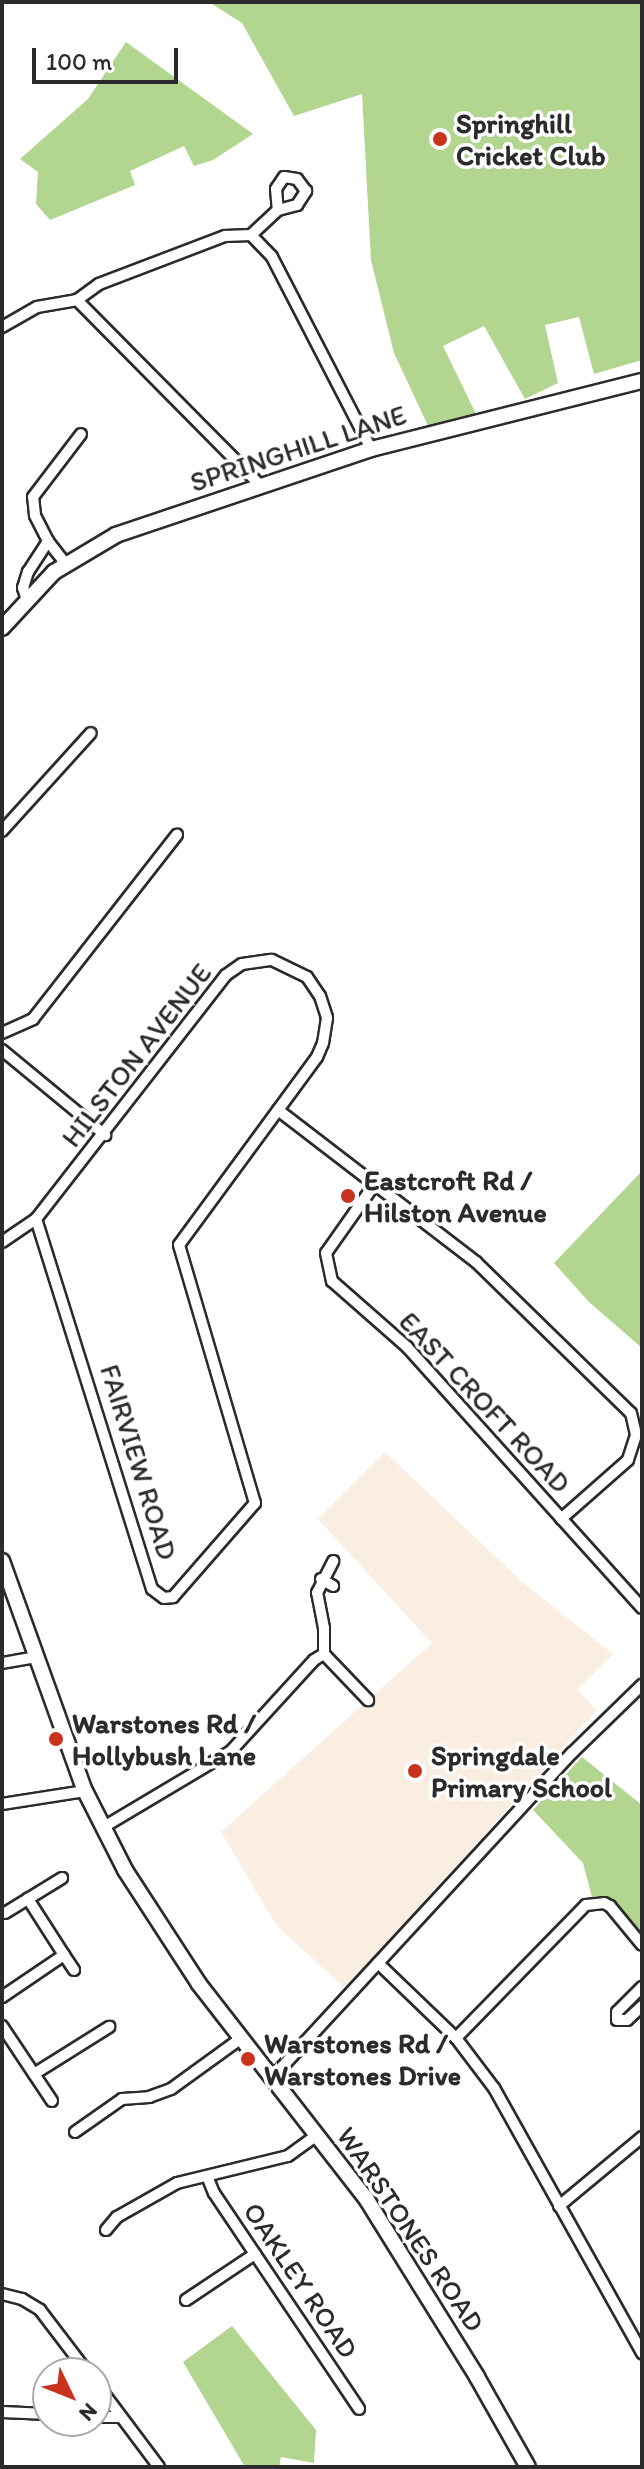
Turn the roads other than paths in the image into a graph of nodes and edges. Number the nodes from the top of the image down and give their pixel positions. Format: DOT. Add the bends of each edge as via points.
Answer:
graph roads {
  1 [pos="278,210"];
  2 [pos="251,235"];
  3 [pos="77,300"];
  4 [pos="2,327"];
  5 [pos="642,381"];
  6 [pos="81,434"];
  7 [pos="371,449"];
  8 [pos="261,486"];
  9 [pos="48,541"];
  10 [pos="65,563"];
  11 [pos="27,600"];
  12 [pos="2,628"];
  13 [pos="91,733"];
  14 [pos="2,831"];
  15 [pos="177,835"];
  16 [pos="2,1033"];
  17 [pos="2,1050"];
  18 [pos="278,1110"];
  19 [pos="105,1135"];
  20 [pos="374,1185"];
  21 [pos="36,1219"];
  22 [pos="181,1239"];
  23 [pos="2,1242"];
  24 [pos="561,1519"];
  25 [pos="2,1561"];
  26 [pos="333,1561"];
  27 [pos="321,1579"];
  28 [pos="333,1586"];
  29 [pos="642,1608"];
  30 [pos="324,1654"];
  31 [pos="35,1657"];
  32 [pos="2,1663"];
  33 [pos="642,1685"];
  34 [pos="368,1700"];
  35 [pos="85,1791"];
  36 [pos="2,1804"];
  37 [pos="102,1828"];
  38 [pos="62,1878"];
  39 [pos="28,1899"];
  40 [pos="5,1913"];
  41 [pos="642,1945"];
  42 [pos="64,1955"];
  43 [pos="378,1963"];
  44 [pos="74,1970"];
  45 [pos="642,1987"];
  46 [pos="2,1997"];
  47 [pos="642,2006"];
  48 [pos="2,2026"];
  49 [pos="109,2027"];
  50 [pos="456,2038"];
  51 [pos="240,2039"];
  52 [pos="34,2074"];
  53 [pos="271,2079"];
  54 [pos="52,2101"];
  55 [pos="75,2132"];
  56 [pos="317,2135"];
  57 [pos="642,2137"];
  58 [pos="207,2176"];
  59 [pos="559,2206"];
  60 [pos="106,2230"];
  61 [pos="255,2254"];
  62 [pos="2,2294"];
  63 [pos="186,2300"];
  64 [pos="641,2350"];
  65 [pos="76,2357"];
  66 [pos="112,2405"];
  67 [pos="359,2409"];
  68 [pos="2,2412"];
  69 [pos="32,2413"];
  70 [pos="112,2417"];
  71 [pos="121,2417"];
  72 [pos="159,2467"];
  73 [pos="528,2467"];
  1 -- 2 [label="street"];
  2 -- 3 [label="street" via="225,236 99,284"];
  2 -- 7 [label="street" via="272,257"];
  3 -- 4 [label="street" via="37,307"];
  3 -- 8 [label="street"];
  5 -- 7 [label="street, SPRINGHILL LANE"];
  6 -- 9 [label="street" via="33,497"];
  7 -- 8 [label="street, SPRINGHILL LANE"];
  8 -- 10 [label="street, SPRINGHILL LANE" via="116,535"];
  9 -- 10 [label="street"];
  9 -- 11 [label="street" via="28,572 23,588"];
  10 -- 11 [label="street, SPRINGHILL LANE"];
  11 -- 12 [label="street, SPRINGHILL LANE"];
  13 -- 14 [label="street"];
  15 -- 16 [label="street" via="33,1019"];
  17 -- 19 [label="street"];
  18 -- 19 [label="street, HILSTON AVENUE" via="317,1057 327,1018 307,977 272,960 242,964 214,987"];
  18 -- 20 [label="street"];
  18 -- 22 [label="street, HILSTON AVENUE"];
  19 -- 21 [label="street, HILSTON AVENUE"];
  20 -- 24 [label="street, EAST CROFT ROAD" via="326,1253 332,1281 407,1347"];
  20 -- 24 [label="street" via="476,1262 631,1413 636,1435 628,1460"];
  21 -- 22 [label="street, FAIRVIEW ROAD" via="152,1589 164,1598 173,1597 255,1503 179,1250"];
  21 -- 23 [label="street, HILSTON AVENUE"];
  24 -- 29 [label="street, EAST CROFT ROAD"];
  25 -- 31 [label="street, WARSTONES ROAD"];
  26 -- 27 [label="street"];
  27 -- 28 [label="street"];
  27 -- 30 [label="street" via="316,1602"];
  30 -- 34 [label="street"];
  30 -- 37 [label="street" via="231,1751"];
  31 -- 32 [label="street"];
  31 -- 35 [label="street, WARSTONES ROAD"];
  33 -- 43 [label="street"];
  35 -- 36 [label="street"];
  35 -- 37 [label="street, WARSTONES ROAD"];
  37 -- 51 [label="street, WARSTONES ROAD" via="158,1922"];
  38 -- 39 [label="street"];
  39 -- 40 [label="street"];
  39 -- 42 [label="street"];
  41 -- 50 [label="street" via="610,1906 594,1902 578,1911"];
  42 -- 44 [label="street"];
  42 -- 46 [label="street"];
  43 -- 50 [label="street"];
  43 -- 53 [label="street"];
  45 -- 47 [label="street" via="617,2012 617,2020 627,2020"];
  48 -- 52 [label="street"];
  49 -- 52 [label="street"];
  50 -- 59 [label="street" via="511,2116"];
  51 -- 53 [label="street, WARSTONES ROAD"];
  51 -- 55 [label="street" via="171,2089 122,2099"];
  52 -- 54 [label="street"];
  53 -- 56 [label="street, WARSTONES ROAD"];
  56 -- 58 [label="street" via="288,2156"];
  56 -- 73 [label="street, WARSTONES ROAD" via="367,2200"];
  57 -- 59 [label="street"];
  58 -- 60 [label="street" via="177,2183 117,2217"];
  58 -- 61 [label="street, OAKLEY ROAD"];
  59 -- 64 [label="street"];
  61 -- 63 [label="street"];
  61 -- 67 [label="street, OAKLEY ROAD"];
  62 -- 65 [label="street" via="40,2310"];
  66 -- 71 [label="street"];
  68 -- 69 [label="street"];
  70 -- 71 [label="street"];
  71 -- 72 [label="street"];
}
